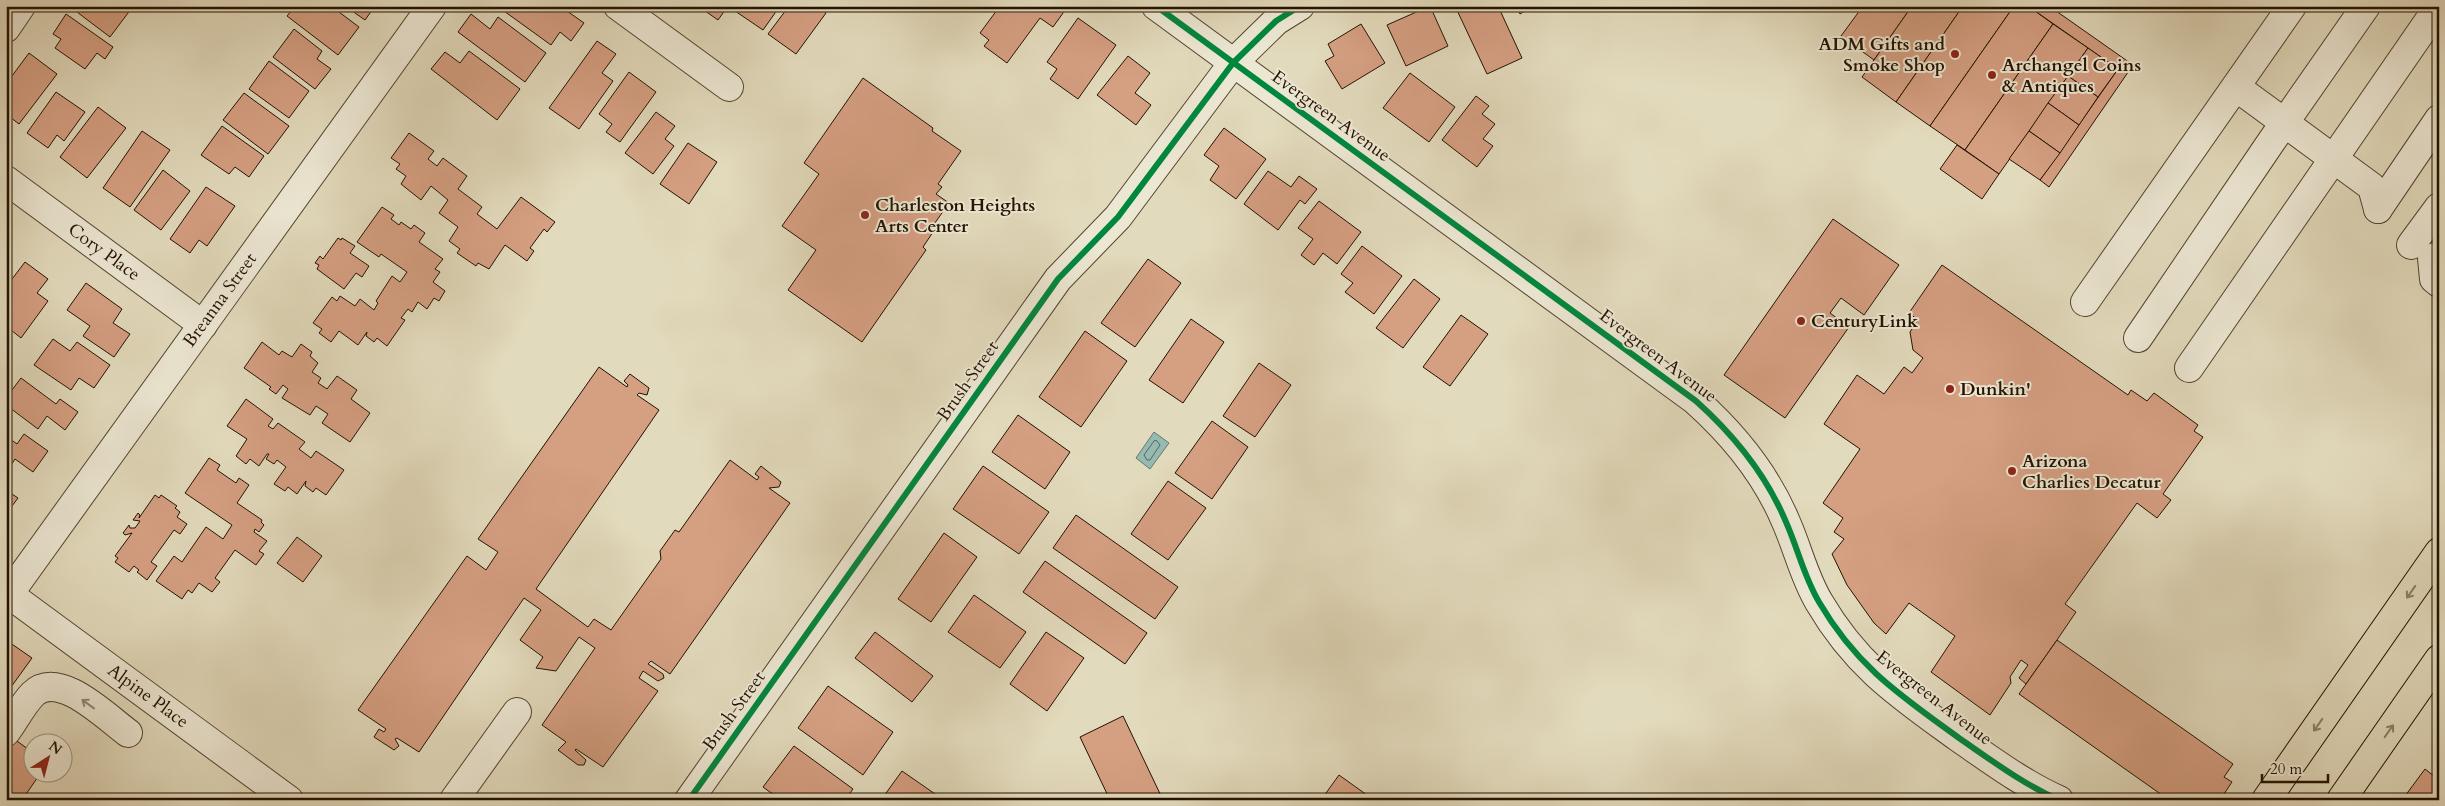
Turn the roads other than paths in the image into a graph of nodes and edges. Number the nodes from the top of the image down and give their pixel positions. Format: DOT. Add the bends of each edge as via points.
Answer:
graph roads {
  1 [pos="21,6"];
  2 [pos="432,6"];
  3 [pos="618,6"];
  4 [pos="1156,6"];
  5 [pos="1300,6"];
  6 [pos="2292,6"];
  7 [pos="2366,6"];
  8 [pos="2438,6"];
  9 [pos="6,28"];
  10 [pos="1232,62"];
  11 [pos="729,87"];
  12 [pos="2236,87"];
  13 [pos="2439,119"];
  14 [pos="2285,122"];
  15 [pos="2335,158"];
  16 [pos="6,180"];
  17 [pos="2439,207"];
  18 [pos="2411,245"];
  19 [pos="2439,256"];
  20 [pos="2439,283"];
  21 [pos="2085,302"];
  22 [pos="203,325"];
  23 [pos="2138,338"];
  24 [pos="2189,368"];
  25 [pos="2439,552"];
  26 [pos="8,593"];
  27 [pos="2439,659"];
  28 [pos="517,712"];
  29 [pos="6,732"];
  30 [pos="128,733"];
  31 [pos="289,800"];
  32 [pos="454,800"];
  33 [pos="689,800"];
  34 [pos="2059,800"];
  35 [pos="2266,800"];
  36 [pos="2341,800"];
  1 -- 9 [label="street"];
  2 -- 22 [label="street, Breanna Street"];
  3 -- 11 [label="street"];
  4 -- 10 [label="street, Evergreen Avenue"];
  5 -- 10 [label="street, Brush Street" via="1276,21"];
  6 -- 12 [label="street"];
  7 -- 14 [label="street"];
  8 -- 15 [label="street"];
  10 -- 33 [label="street, Brush Street" via="1118,217 1058,278"];
  10 -- 34 [label="street, Evergreen Avenue" via="1717,419 1746,451 1765,480 1818,601 1858,657 1888,686 1998,766"];
  12 -- 14 [label="street"];
  12 -- 21 [label="street"];
  13 -- 15 [label="street" via="2378,209 2372,187"];
  14 -- 15 [label="street"];
  14 -- 23 [label="street"];
  15 -- 24 [label="street"];
  16 -- 22 [label="street, Cory Place"];
  17 -- 18 [label="street"];
  19 -- 20 [label="street" via="2432,258 2434,279"];
  22 -- 26 [label="street, Breanna Street"];
  25 -- 35 [label="main road, one-way"];
  26 -- 31 [label="street, Alpine Place"];
  36 -- 27 [label="main road, one-way"];
  28 -- 32 [label="street"];
  30 -- 29 [label="street, one-way" via="68,689 51,686 33,695"];
}
